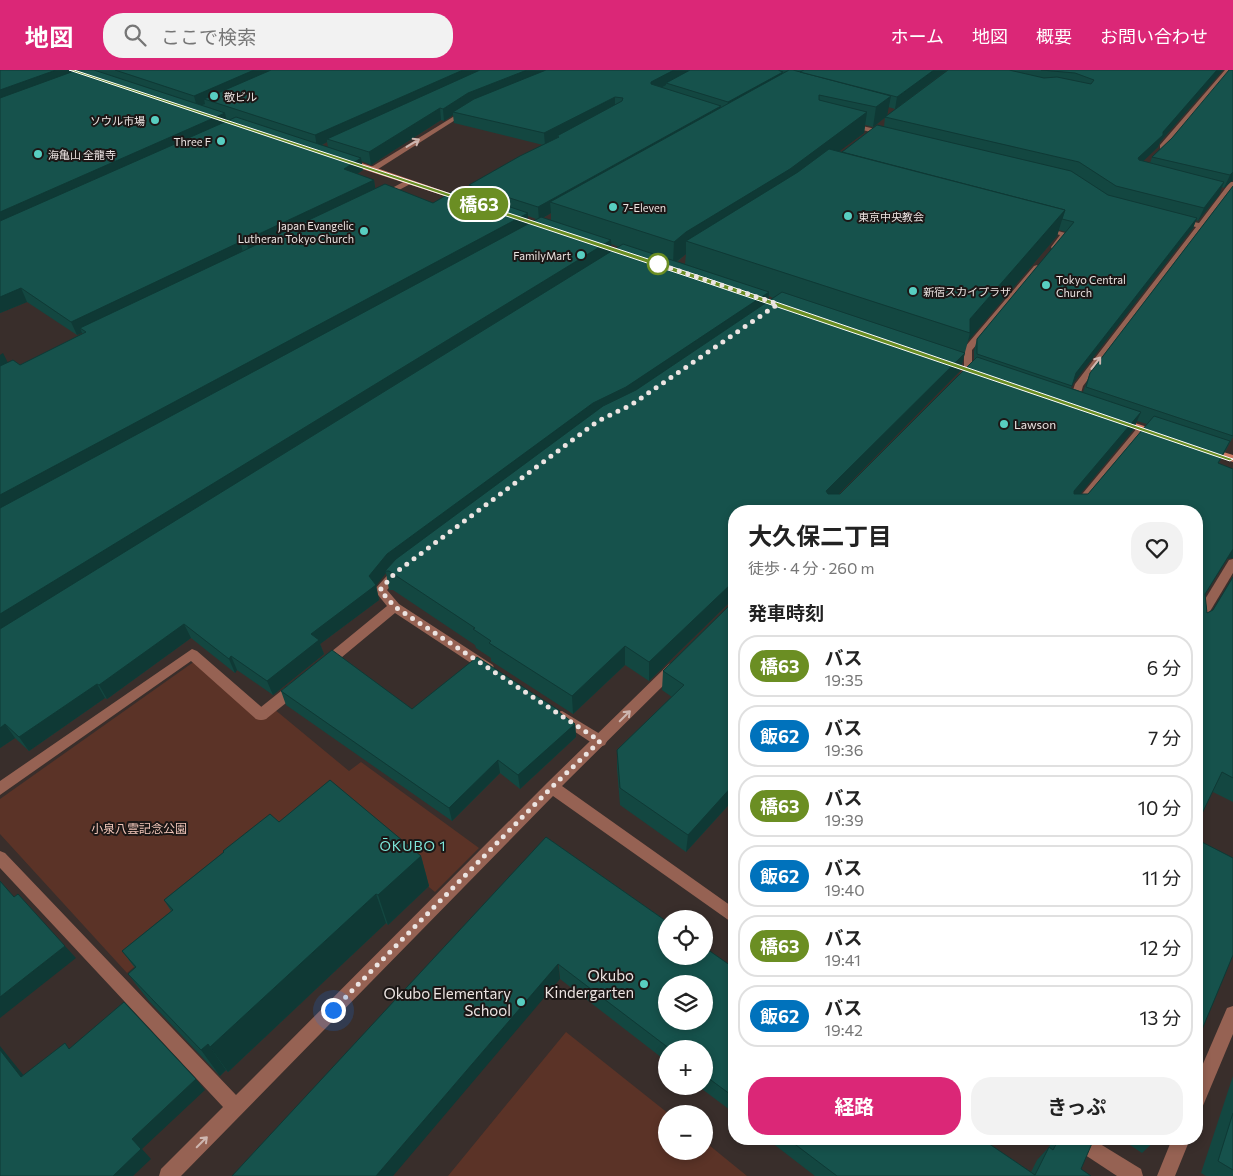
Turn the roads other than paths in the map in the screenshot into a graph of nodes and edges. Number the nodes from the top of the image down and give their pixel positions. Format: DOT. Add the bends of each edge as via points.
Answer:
graph roads {
  1 [pos="1228,70"];
  2 [pos="472,108"];
  3 [pos="838,122"];
  4 [pos="882,126"];
  5 [pos="875,131"];
  6 [pos="868,136"];
  7 [pos="894,136"];
  8 [pos="1160,150"];
  9 [pos="336,157"];
  10 [pos="372,169"];
  11 [pos="410,182"];
  12 [pos="1233,184"];
  13 [pos="1217,190"];
  14 [pos="1230,193"];
  15 [pos="466,197"];
  16 [pos="375,199"];
  17 [pos="1165,216"];
  18 [pos="1036,226"];
  19 [pos="1202,226"];
  20 [pos="950,389"];
  21 [pos="1073,405"];
  22 [pos="1108,417"];
  23 [pos="1142,429"];
  24 [pos="1169,438"];
  25 [pos="1197,447"];
  26 [pos="1233,459"];
  27 [pos="1078,505"];
  28 [pos="411,561"];
  29 [pos="1233,563"];
  30 [pos="395,607"];
  31 [pos="1203,613"];
  32 [pos="684,656"];
  33 [pos="502,677"];
  34 [pos="551,709"];
  35 [pos="600,741"];
  36 [pos="552,787"];
  37 [pos="0,789"];
  38 [pos="0,858"];
  39 [pos="728,913"];
  40 [pos="1233,1014"];
  41 [pos="1203,1085"];
  42 [pos="236,1108"];
  43 [pos="1085,1145"];
  44 [pos="1179,1145"];
  45 [pos="168,1176"];
  46 [pos="1134,1176"];
  47 [pos="1166,1176"];
  1 -- 8 [label="street"];
  10 -- 2 [label="street, one-way"];
  3 -- 5 [label="street"];
  4 -- 5 [label="street"];
  5 -- 6 [label="street"];
  5 -- 7 [label="street"];
  9 -- 10 [label="main road"];
  10 -- 11 [label="main road"];
  11 -- 15 [label="main road"];
  11 -- 16 [label="street"];
  12 -- 14 [label="street"];
  13 -- 14 [label="street"];
  14 -- 19 [label="street"];
  17 -- 19 [label="street"];
  18 -- 20 [label="street" via="1065,234 966,350 969,370"];
  21 -- 19 [label="street, one-way" via="1078,386"];
  22 -- 23 [label="main road"];
  23 -- 24 [label="main road"];
  23 -- 27 [label="street"];
  25 -- 26 [label="main road"];
  28 -- 30 [label="street" via="380,590"];
  29 -- 31 [label="street"];
  30 -- 33 [label="street"];
  30 -- 37 [label="street" via="261,715 192,654"];
  35 -- 32 [label="street, one-way"];
  34 -- 35 [label="street"];
  35 -- 36 [label="street"];
  36 -- 39 [label="street"];
  36 -- 42 [label="street"];
  38 -- 42 [label="street"];
  40 -- 41 [label="street"];
  45 -- 42 [label="street, one-way"];
  43 -- 46 [label="street"];
  44 -- 47 [label="street"];
}
